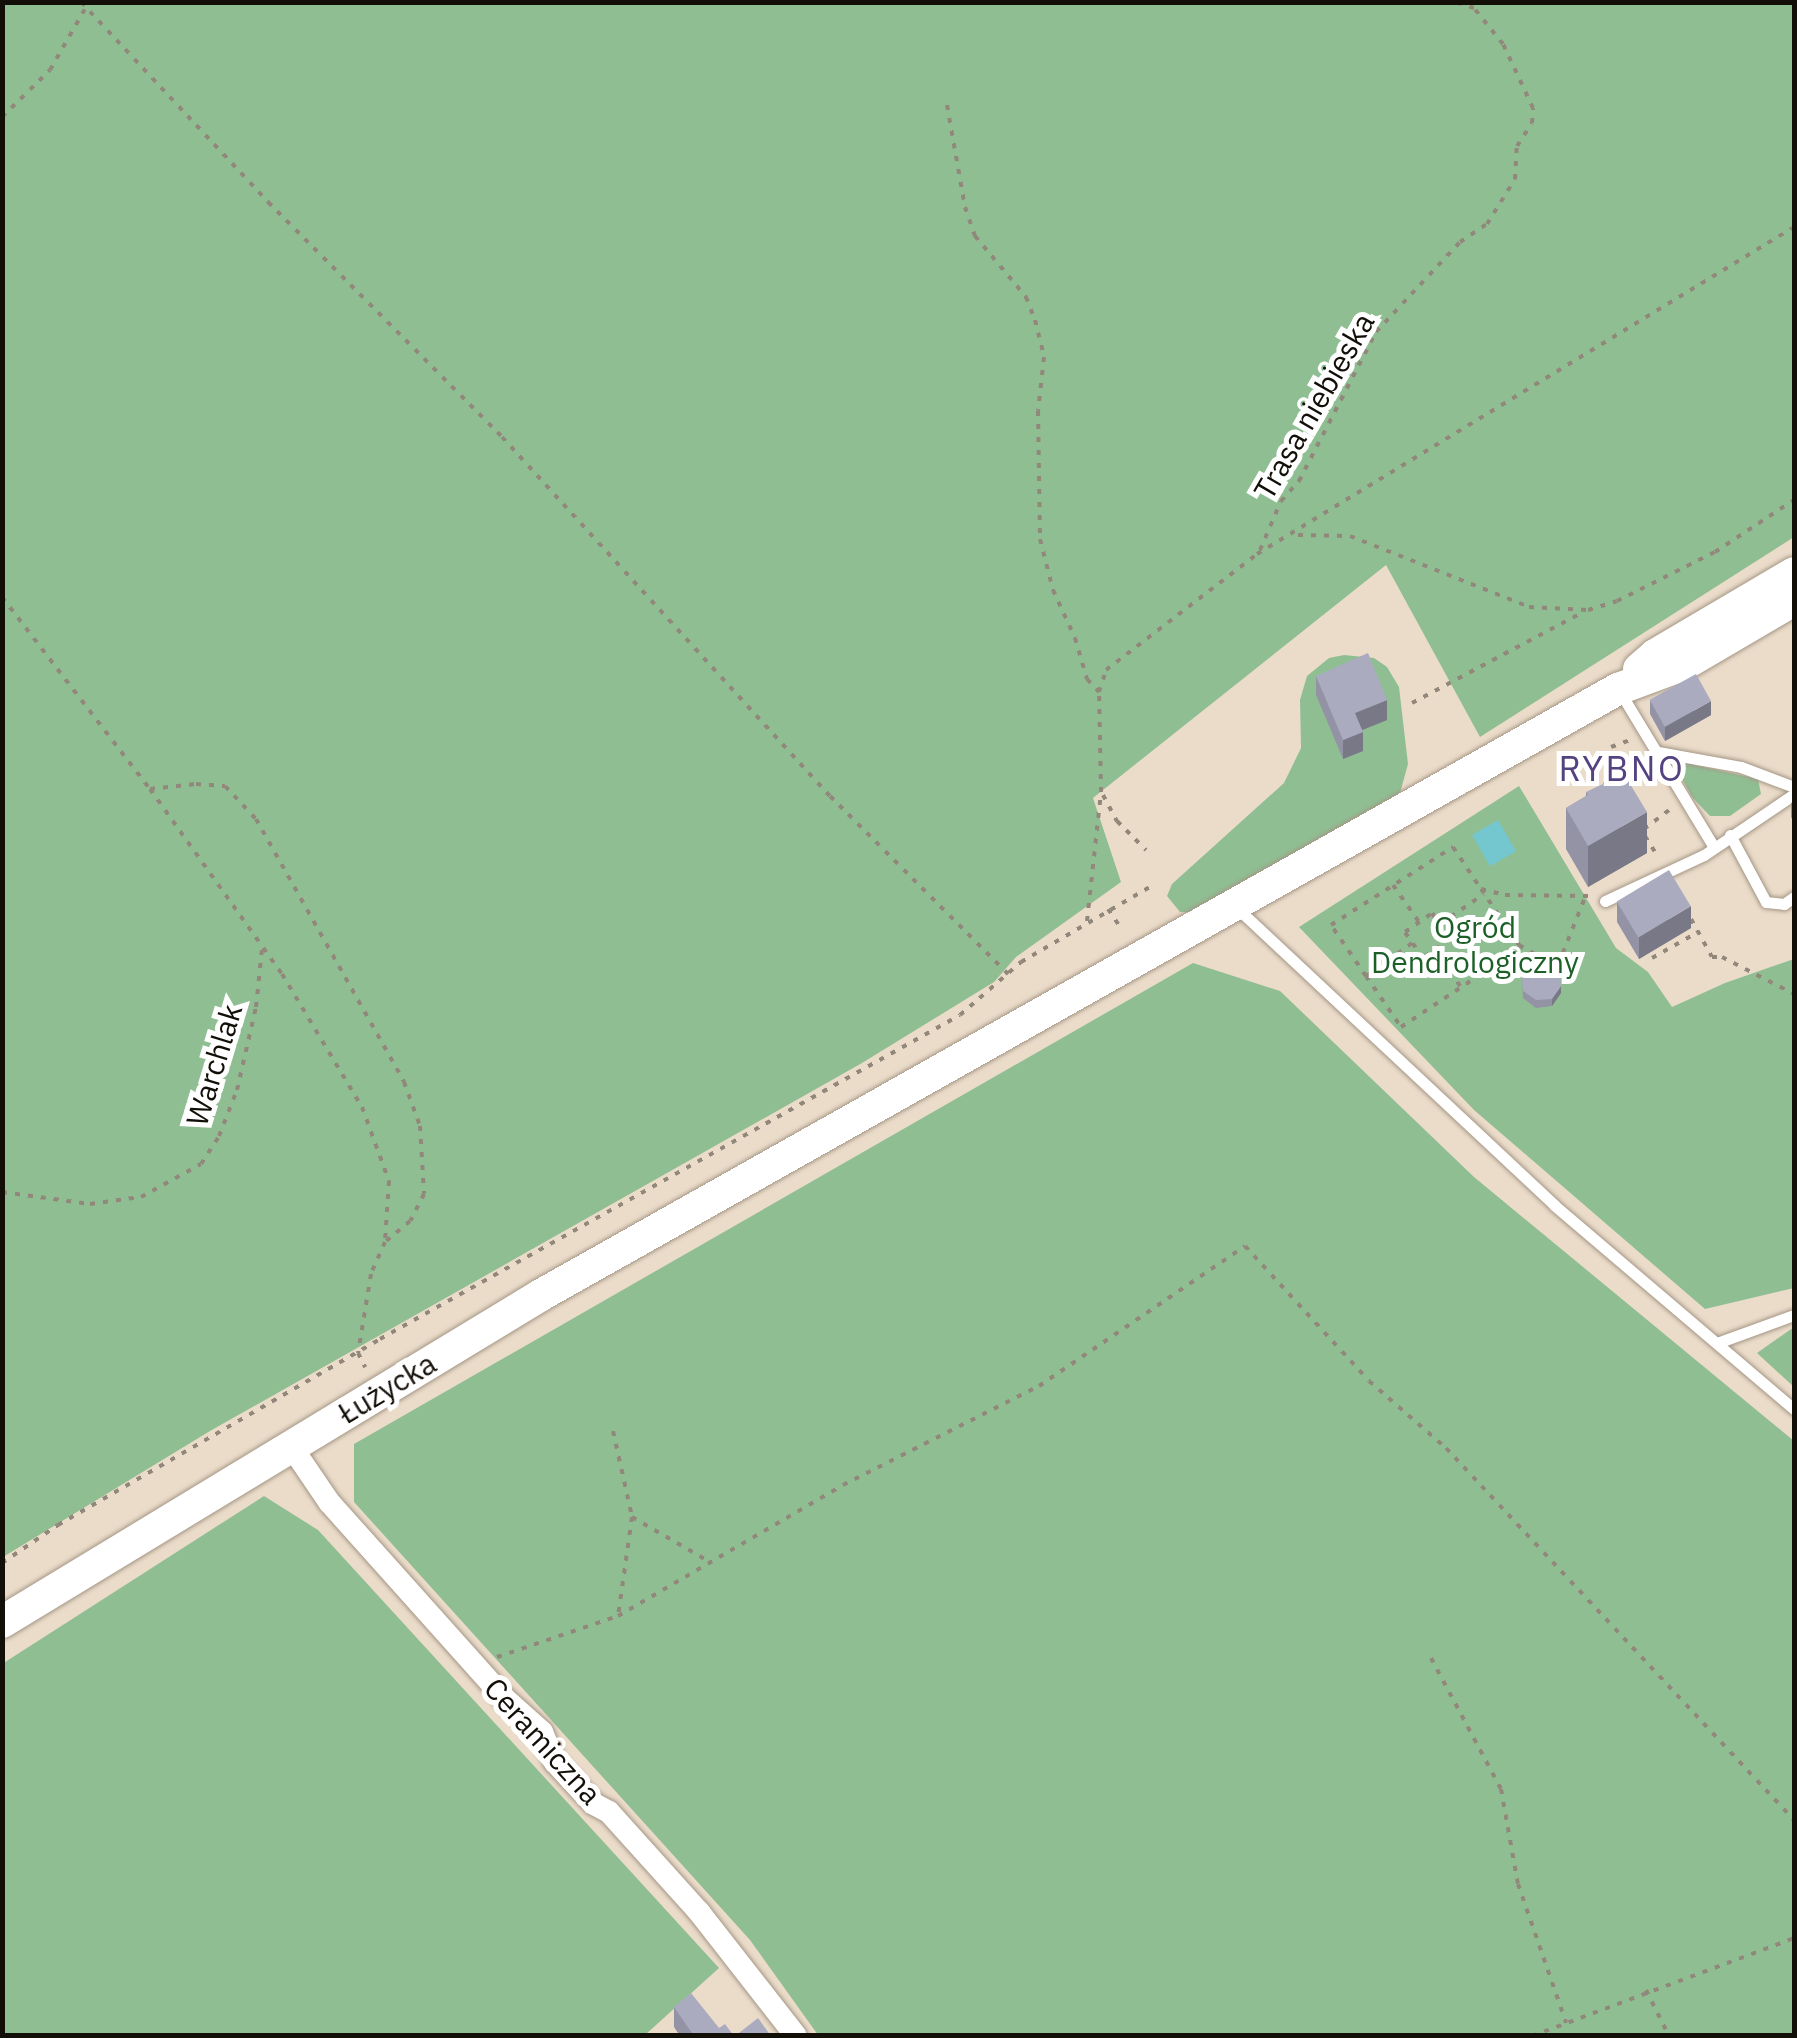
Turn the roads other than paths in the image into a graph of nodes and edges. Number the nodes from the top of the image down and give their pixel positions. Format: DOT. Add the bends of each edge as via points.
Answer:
graph roads {
  1 [pos="1794,574"];
  2 [pos="1794,600"];
  3 [pos="1618,689"];
  4 [pos="1658,752"];
  5 [pos="1794,790"];
  6 [pos="1730,835"];
  7 [pos="1714,848"];
  8 [pos="1794,897"];
  9 [pos="1605,901"];
  10 [pos="1234,906"];
  11 [pos="1794,1315"];
  12 [pos="1717,1343"];
  13 [pos="1794,1409"];
  14 [pos="291,1446"];
  15 [pos="2,1622"];
  16 [pos="796,2036"];
  1 -- 3 [label="main road" via="1655,655"];
  2 -- 3 [label="main road" via="1683,665"];
  3 -- 4 [label="lane"];
  3 -- 10 [label="main road, Łużycka"];
  4 -- 5 [label="lane" via="1741,767"];
  4 -- 7 [label="lane"];
  5 -- 6 [label="lane"];
  6 -- 7 [label="lane"];
  6 -- 8 [label="lane" via="1766,902 1784,904"];
  7 -- 9 [label="lane"];
  10 -- 12 [label="lane" via="1554,1205"];
  10 -- 14 [label="main road, Łużycka" via="541,1295"];
  11 -- 12 [label="lane"];
  12 -- 13 [label="lane"];
  14 -- 15 [label="main road, Łużycka"];
  14 -- 16 [label="street, Ceramiczna" via="329,1502 542,1732 555,1762 698,1912"];
}
